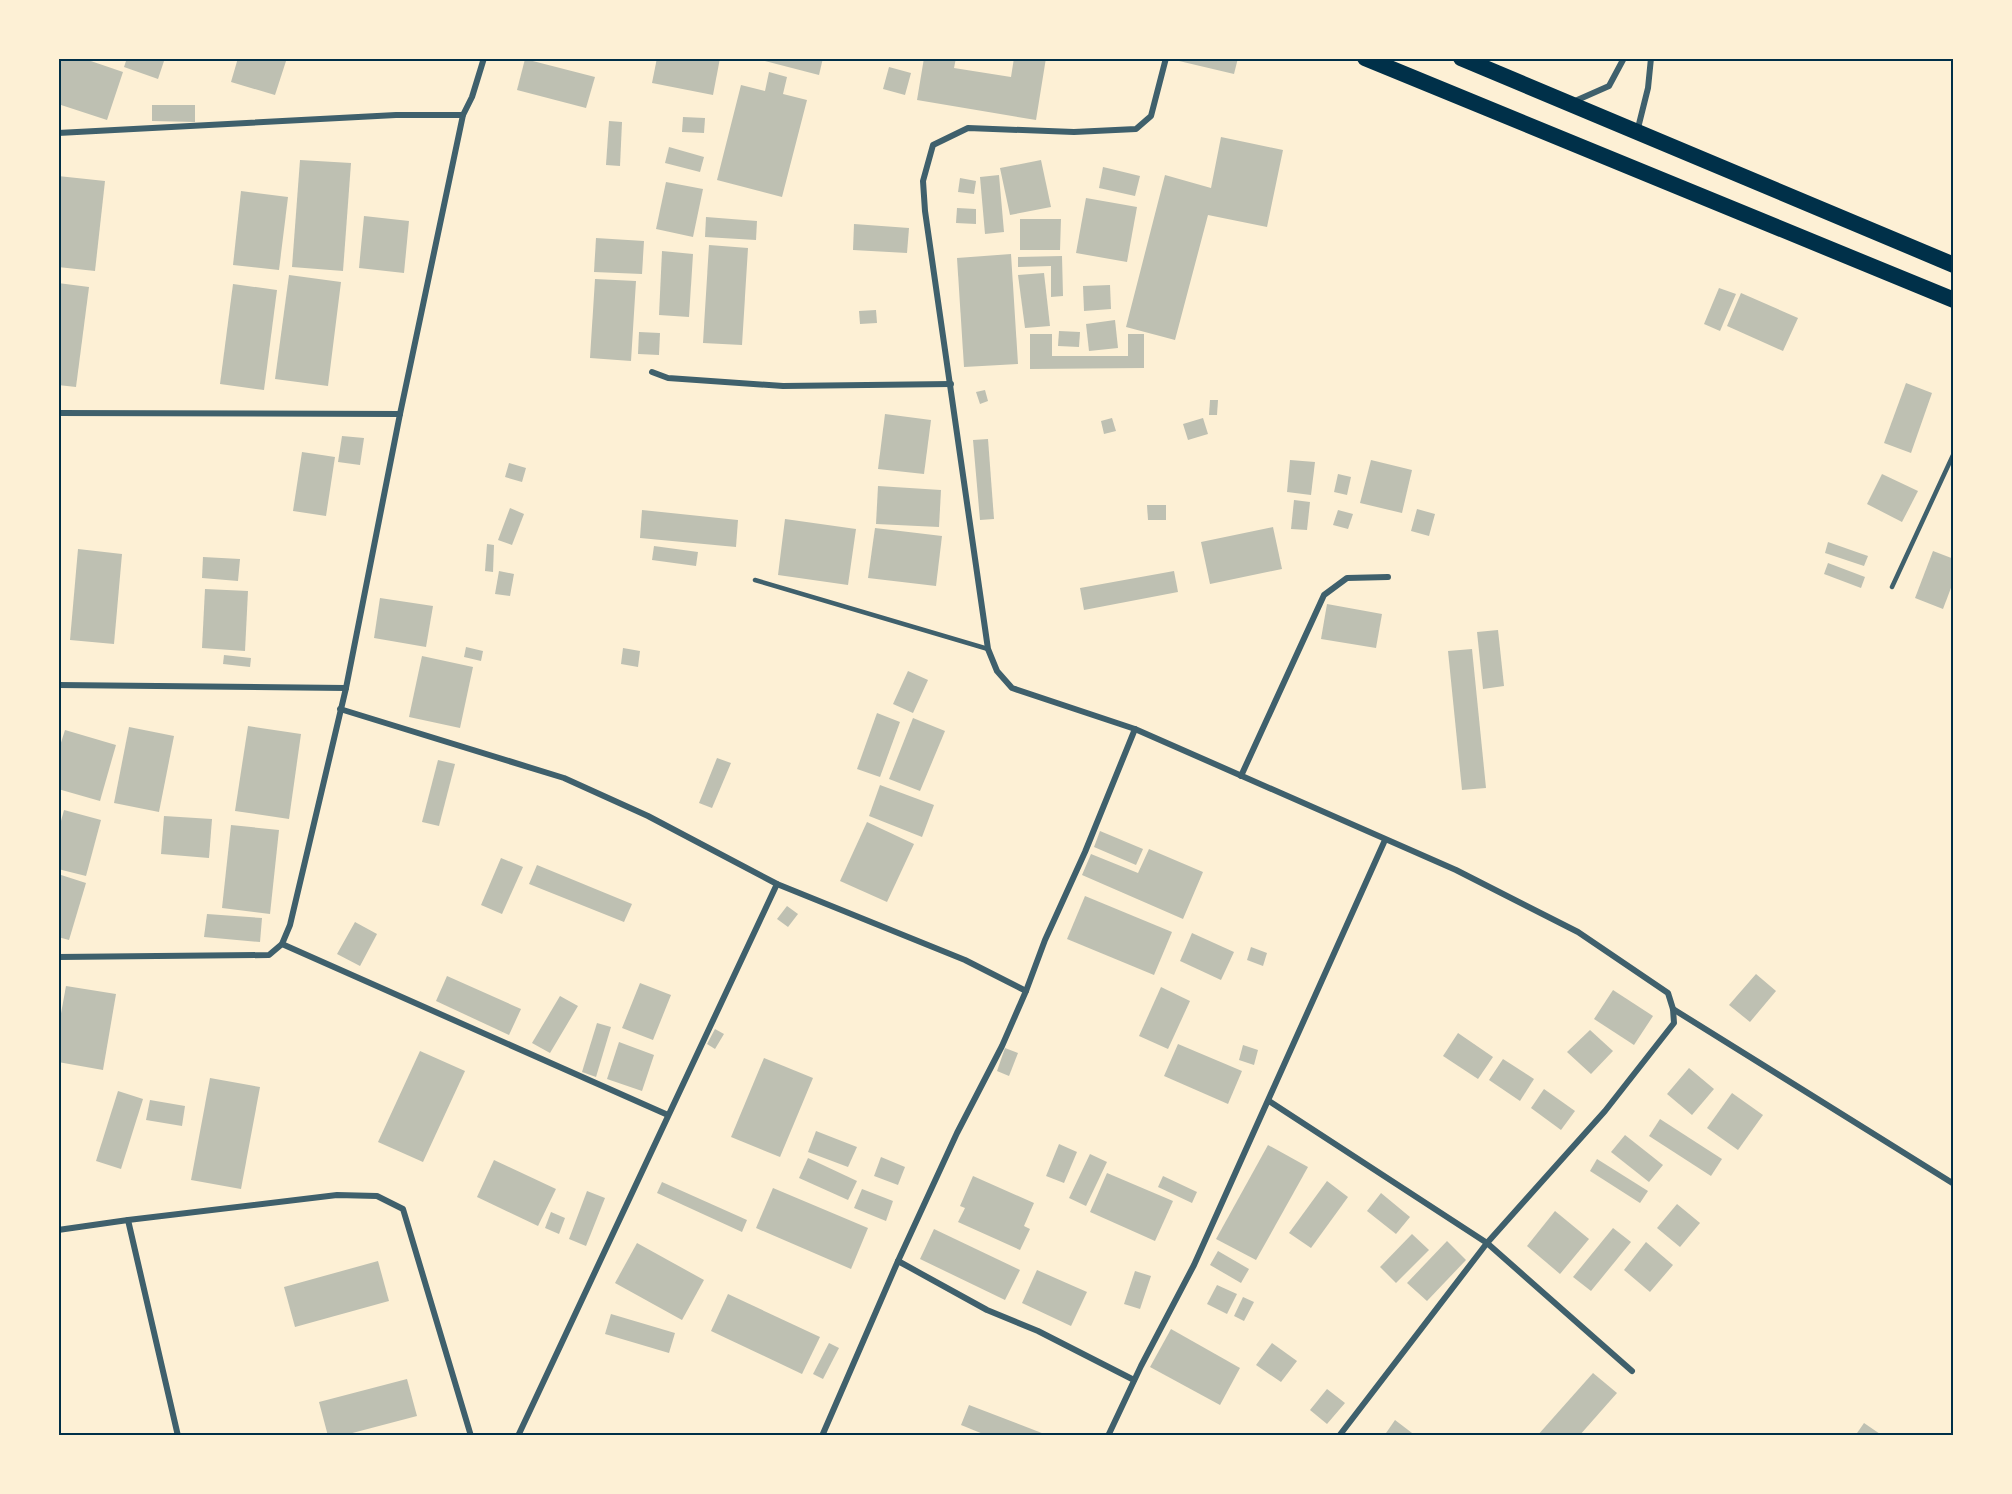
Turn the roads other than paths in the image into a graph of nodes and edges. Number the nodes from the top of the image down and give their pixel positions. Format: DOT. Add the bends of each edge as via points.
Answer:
graph roads {
  1 [pos="484,58"];
  2 [pos="1166,58"];
  3 [pos="1365,58"];
  4 [pos="1461,58"];
  5 [pos="1624,58"];
  6 [pos="1652,58"];
  7 [pos="1570,104"];
  8 [pos="463,115"];
  9 [pos="1636,132"];
  10 [pos="58,133"];
  11 [pos="1953,265"];
  12 [pos="1953,300"];
  13 [pos="652,372"];
  14 [pos="951,384"];
  15 [pos="58,413"];
  16 [pos="400,414"];
  17 [pos="1953,453"];
  18 [pos="1388,577"];
  19 [pos="755,580"];
  20 [pos="1892,587"];
  21 [pos="988,650"];
  22 [pos="58,685"];
  23 [pos="346,688"];
  24 [pos="340,709"];
  25 [pos="1135,729"];
  26 [pos="1241,776"];
  27 [pos="1385,840"];
  28 [pos="777,884"];
  29 [pos="282,944"];
  30 [pos="58,957"];
  31 [pos="1026,991"];
  32 [pos="1673,1009"];
  33 [pos="1269,1101"];
  34 [pos="668,1115"];
  35 [pos="1953,1184"];
  36 [pos="128,1220"];
  37 [pos="58,1230"];
  38 [pos="1487,1243"];
  39 [pos="898,1261"];
  40 [pos="1632,1371"];
  41 [pos="1134,1380"];
  42 [pos="178,1436"];
  43 [pos="471,1436"];
  44 [pos="518,1436"];
  45 [pos="822,1436"];
  46 [pos="1108,1436"];
  47 [pos="1340,1436"];
  1 -- 8 [label="street"];
  2 -- 14 [label="street" via="1151,116 1136,129 1074,132 968,128 933,145 923,181 925,212"];
  3 -- 12 [label="highway"];
  4 -- 7 [label="highway"];
  5 -- 7 [label="street" via="1609,86"];
  6 -- 9 [label="street"];
  7 -- 9 [label="highway"];
  8 -- 10 [label="street"];
  8 -- 16 [label="street"];
  9 -- 11 [label="highway"];
  13 -- 14 [label="street" via="668,378 783,386"];
  14 -- 21 [label="street"];
  15 -- 16 [label="street"];
  16 -- 23 [label="street"];
  17 -- 20 [label="lane"];
  18 -- 26 [label="street" via="1347,578 1324,595"];
  19 -- 21 [label="lane"];
  21 -- 25 [label="street" via="997,671 1012,688"];
  22 -- 23 [label="street"];
  23 -- 24 [label="street"];
  24 -- 28 [label="street" via="564,778 648,816"];
  24 -- 29 [label="street" via="290,925"];
  25 -- 26 [label="street"];
  25 -- 31 [label="street"];
  26 -- 27 [label="street"];
  27 -- 32 [label="street" via="1456,870 1578,932 1668,993"];
  27 -- 33 [label="street"];
  28 -- 31 [label="street" via="964,960"];
  28 -- 34 [label="street"];
  29 -- 30 [label="street" via="270,954"];
  29 -- 34 [label="street"];
  31 -- 39 [label="street"];
  32 -- 35 [label="street"];
  32 -- 38 [label="street" via="1674,1023 1605,1111"];
  33 -- 38 [label="street"];
  33 -- 41 [label="street" via="1194,1265"];
  34 -- 44 [label="street"];
  36 -- 37 [label="street"];
  36 -- 42 [label="street"];
  36 -- 43 [label="street" via="337,1195 377,1196 403,1209"];
  38 -- 40 [label="street"];
  38 -- 47 [label="street"];
  39 -- 41 [label="street" via="987,1310"];
  39 -- 45 [label="street"];
  41 -- 46 [label="street"];
}
